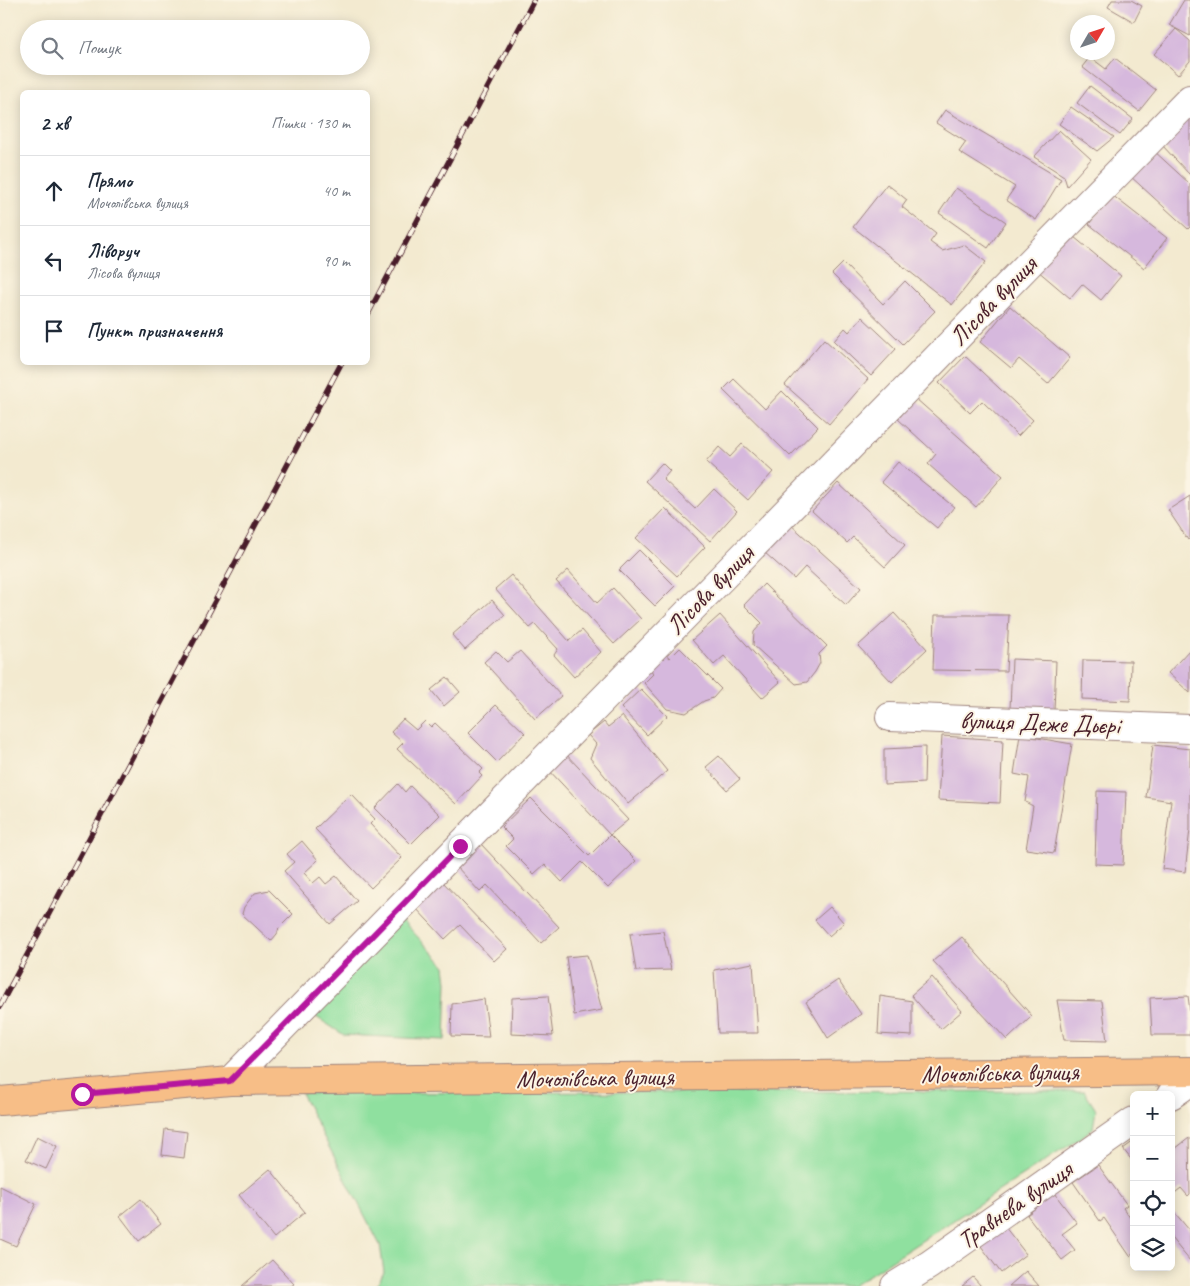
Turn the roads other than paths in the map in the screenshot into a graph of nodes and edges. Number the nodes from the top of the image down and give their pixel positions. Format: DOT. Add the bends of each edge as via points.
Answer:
graph roads {
  1 [pos="1190,99"];
  2 [pos="890,717"];
  3 [pos="1190,730"];
  4 [pos="1190,1071"];
  5 [pos="230,1081"];
  6 [pos="1190,1082"];
  7 [pos="1175,1092"];
  8 [pos="0,1102"];
  9 [pos="1130,1125"];
  10 [pos="895,1286"];
  1 -- 5 [label="street, Лісова вулиця"];
  2 -- 3 [label="street, вулиця Деже Дьєрі"];
  4 -- 5 [label="main road, Мочолівська вулиця"];
  5 -- 8 [label="main road, Мочолівська вулиця"];
  6 -- 7 [label="street"];
  9 -- 10 [label="street, Травнева вулиця"];
}
